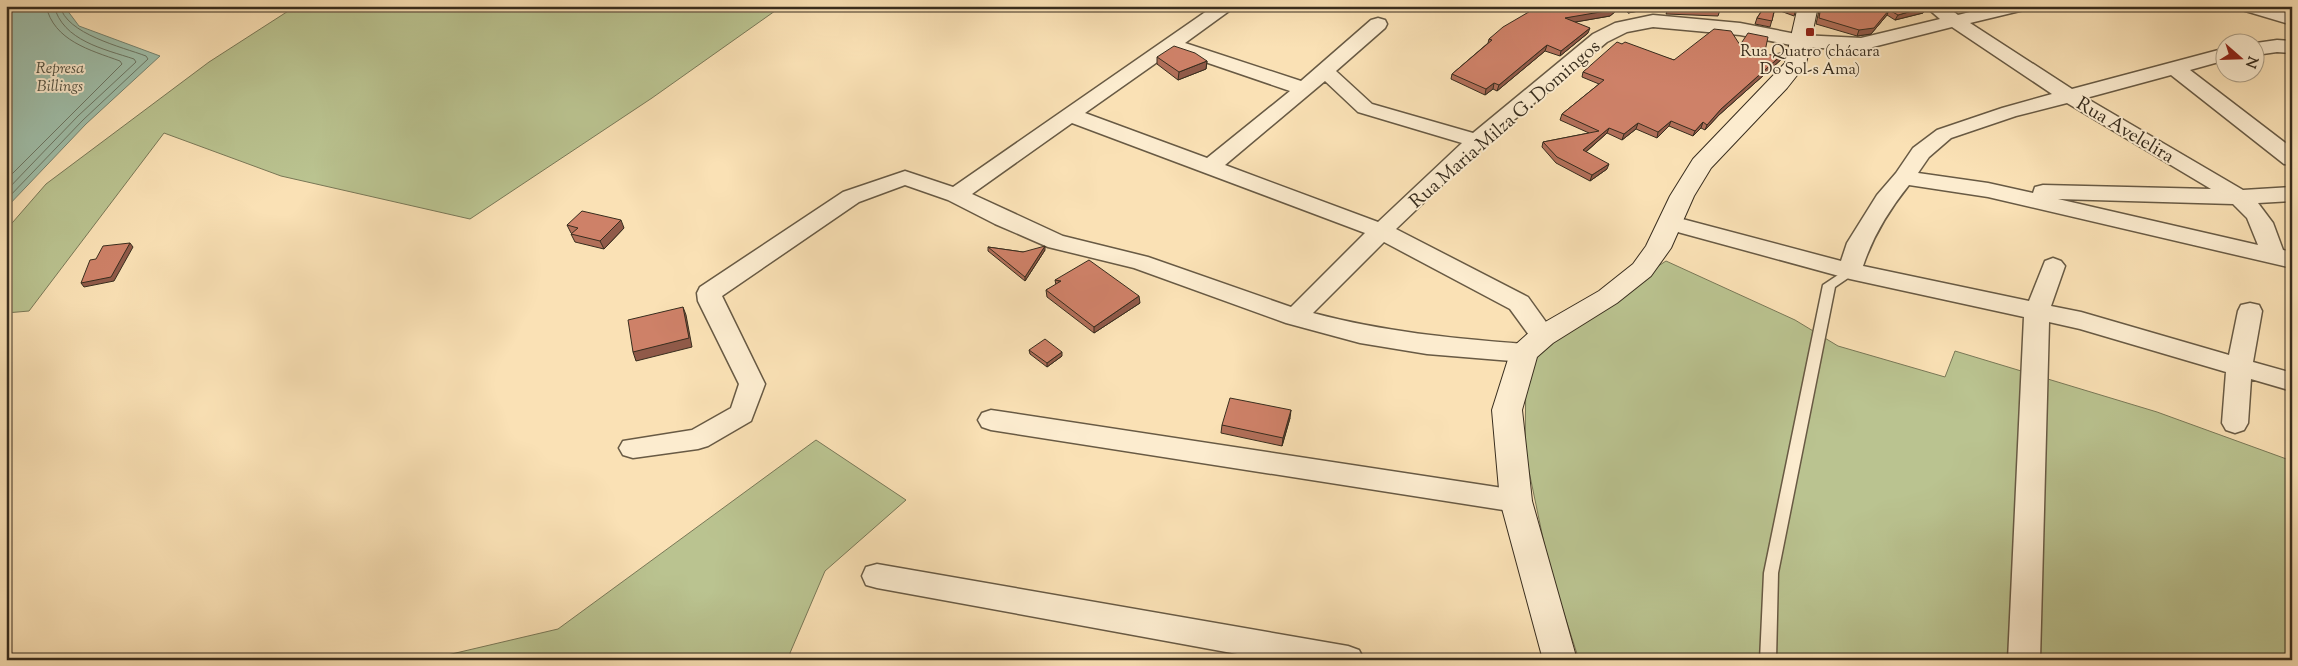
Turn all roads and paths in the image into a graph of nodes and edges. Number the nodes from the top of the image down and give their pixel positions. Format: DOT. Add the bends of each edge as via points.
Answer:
graph roads {
  1 [pos="1227,6"];
  2 [pos="1808,6"];
  3 [pos="1934,6"];
  4 [pos="2017,6"];
  5 [pos="2249,6"];
  6 [pos="2292,19"];
  7 [pos="1955,22"];
  8 [pos="1378,24"];
  9 [pos="1801,41"];
  10 [pos="1170,44"];
  11 [pos="2292,46"];
  12 [pos="2266,48"];
  13 [pos="2216,57"];
  14 [pos="2174,68"];
  15 [pos="1325,71"];
  16 [pos="1304,89"];
  17 [pos="2071,96"];
  18 [pos="1072,115"];
  19 [pos="1477,141"];
  20 [pos="2292,159"];
  21 [pos="1211,166"];
  22 [pos="1904,178"];
  23 [pos="1988,190"];
  24 [pos="2292,194"];
  25 [pos="956,195"];
  26 [pos="2239,197"];
  27 [pos="1671,223"];
  28 [pos="1381,231"];
  29 [pos="2282,258"];
  30 [pos="2053,266"];
  31 [pos="1850,270"];
  32 [pos="2250,311"];
  33 [pos="2037,312"];
  34 [pos="1295,317"];
  35 [pos="1533,344"];
  36 [pos="2239,368"];
  37 [pos="2292,382"];
  38 [pos="991,420"];
  39 [pos="2235,423"];
  40 [pos="633,448"];
  41 [pos="1516,501"];
  42 [pos="877,576"];
  43 [pos="1348,660"];
  44 [pos="1560,660"];
  45 [pos="1768,660"];
  46 [pos="2024,660"];
  1 -- 10 [label="street"];
  2 -- 9 [label="street"];
  3 -- 7 [label="street, Rua Avelelira"];
  4 -- 7 [label="street, Rua Maria Milza G. Domingos"];
  5 -- 6 [label="street"];
  7 -- 9 [label="street, Rua Maria Milza G. Domingos" via="1861,44"];
  7 -- 17 [label="street, Rua Avelelira"];
  8 -- 15 [label="street"];
  9 -- 19 [label="street, Rua Maria Milza G. Domingos" via="1681,22 1653,21 1622,27 1600,38"];
  9 -- 27 [label="street" via="1795,64 1701,164"];
  10 -- 16 [label="street"];
  10 -- 18 [label="street"];
  11 -- 12 [label="street"];
  13 -- 14 [label="street"];
  14 -- 17 [label="street"];
  14 -- 20 [label="street"];
  15 -- 16 [label="street"];
  15 -- 19 [label="street" via="1365,108"];
  16 -- 21 [label="street"];
  17 -- 22 [label="street" via="1944,134 1921,153"];
  17 -- 26 [label="street, Rua Avelelira"];
  18 -- 21 [label="street"];
  18 -- 25 [label="street"];
  19 -- 28 [label="street, Rua Maria Milza G. Domingos"];
  21 -- 28 [label="street"];
  22 -- 23 [label="street"];
  22 -- 31 [label="street" via="1873,218"];
  23 -- 26 [label="street"];
  23 -- 29 [label="street"];
  24 -- 26 [label="street"];
  25 -- 34 [label="street" via="1056,242 1140,262"];
  25 -- 40 [label="street" via="905,178 851,197 715,287 709,293 710,301 752,384 742,414 698,439"];
  26 -- 29 [label="street, Rua Avelelira" via="2259,218"];
  27 -- 31 [label="street"];
  27 -- 35 [label="street" via="1642,270 1608,297"];
  28 -- 34 [label="street, Rua Maria Milza G. Domingos"];
  28 -- 35 [label="street" via="1519,303"];
  30 -- 33 [label="street"];
  31 -- 33 [label="street"];
  31 -- 45 [label="lane" via="1828,285 1771,573"];
  32 -- 36 [label="street"];
  33 -- 36 [label="street" via="2081,321"];
  33 -- 46 [label="street"];
  34 -- 35 [label="street" via="1360,334 1427,345"];
  35 -- 41 [label="street" via="1506,410"];
  36 -- 37 [label="street"];
  36 -- 39 [label="street"];
  38 -- 41 [label="street"];
  41 -- 44 [label="street"];
  42 -- 43 [label="street"];
}
